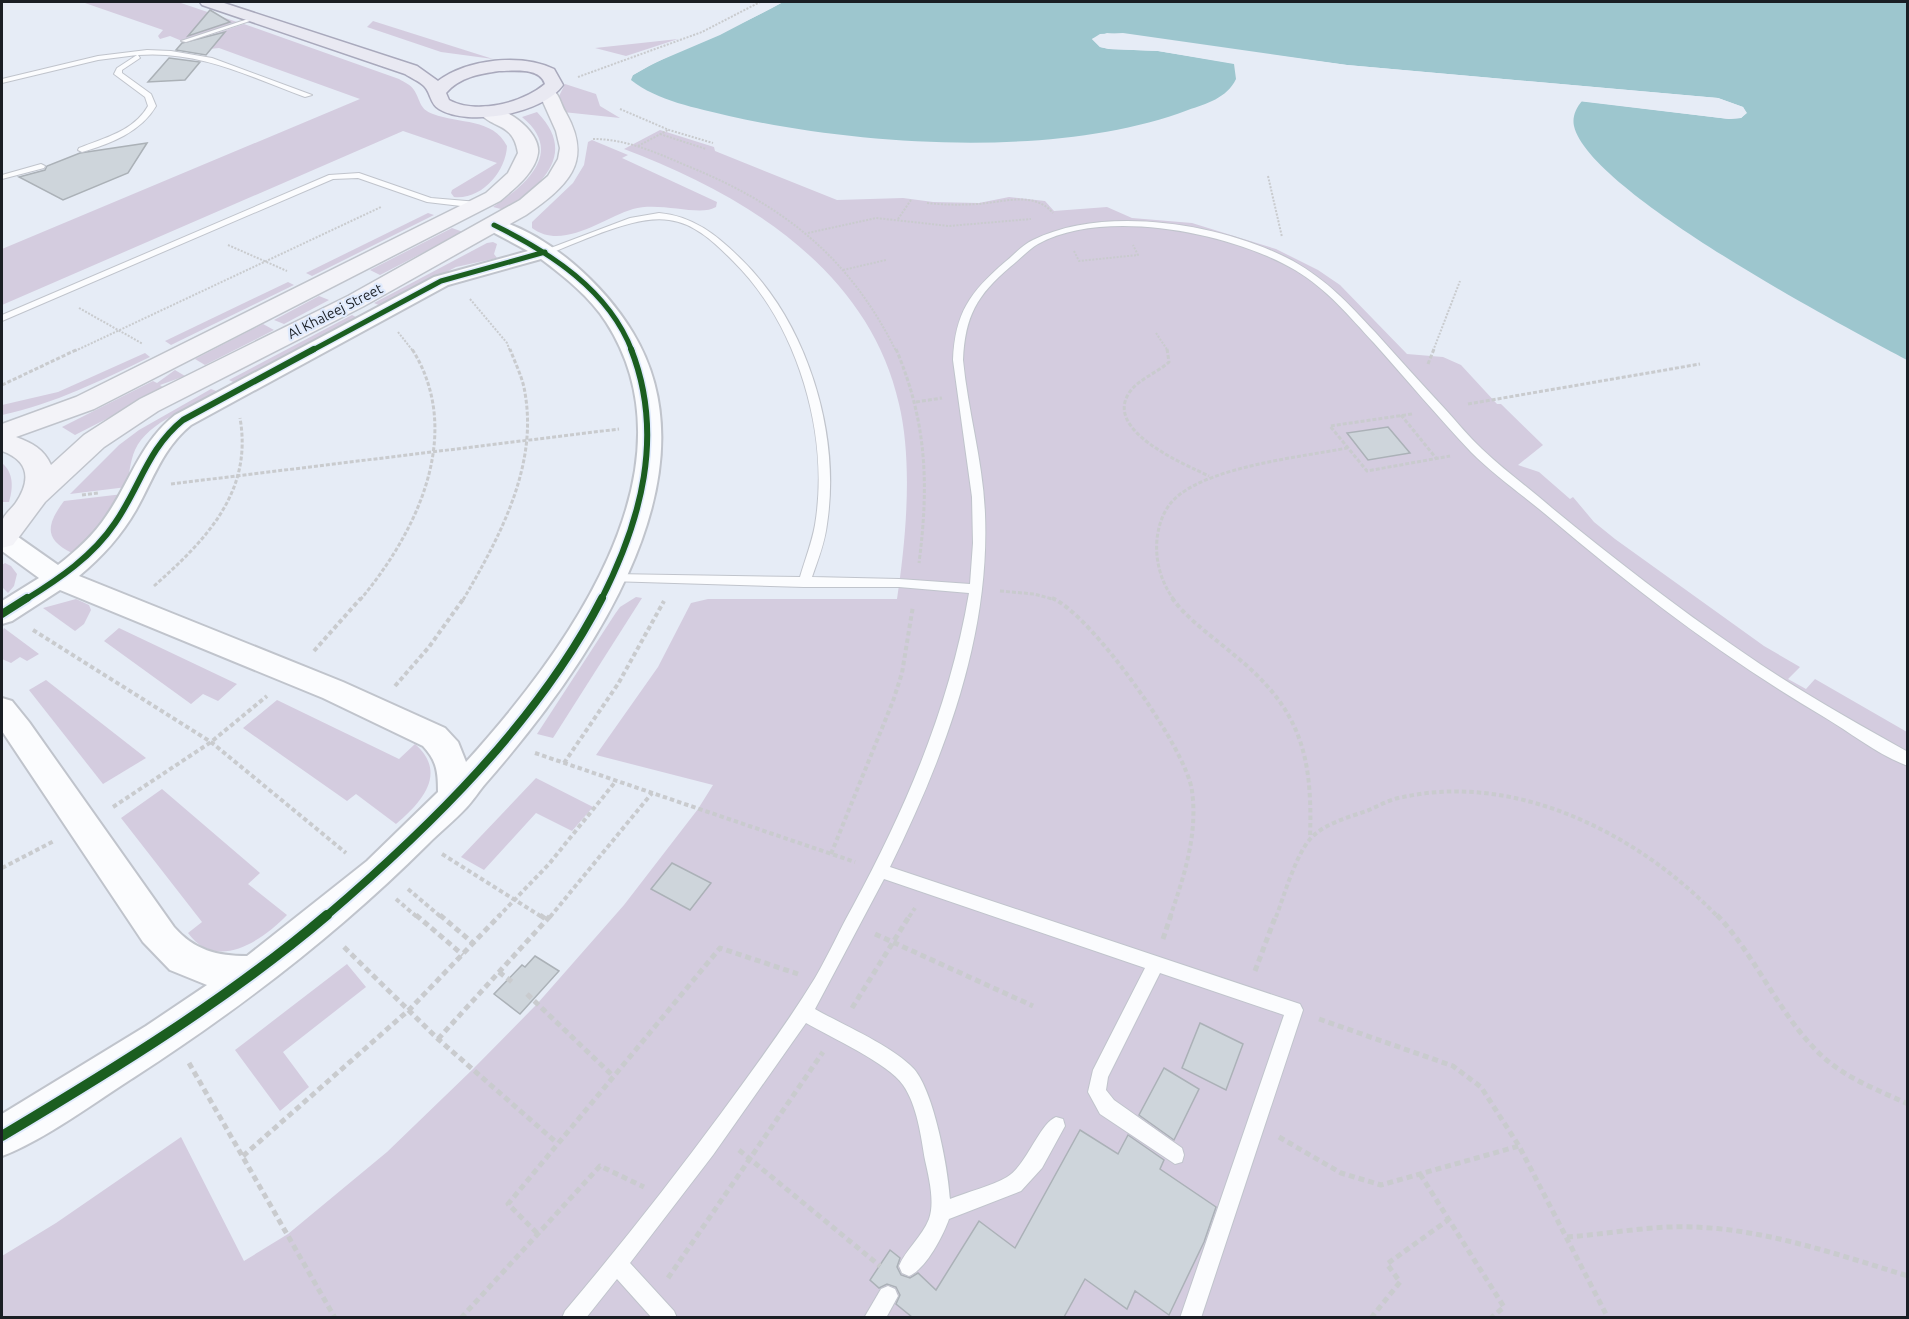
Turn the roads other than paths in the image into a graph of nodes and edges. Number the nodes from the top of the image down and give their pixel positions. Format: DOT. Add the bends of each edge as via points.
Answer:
graph roads {
  1 [pos="207,2"];
  2 [pos="256,18"];
  3 [pos="184,41"];
  4 [pos="174,45"];
  5 [pos="150,52"];
  6 [pos="453,61"];
  7 [pos="499,66"];
  8 [pos="2,81"];
  9 [pos="551,89"];
  10 [pos="437,92"];
  11 [pos="308,95"];
  12 [pos="488,111"];
  13 [pos="82,150"];
  14 [pos="41,166"];
  15 [pos="2,177"];
  16 [pos="479,215"];
  17 [pos="545,252"];
  18 [pos="2,318"];
  19 [pos="2,433"];
  20 [pos="2,442"];
  21 [pos="34,498"];
  22 [pos="2,538"];
  23 [pos="57,578"];
  24 [pos="613,578"];
  25 [pos="804,583"];
  26 [pos="976,589"];
  27 [pos="2,614"];
  28 [pos="2,709"];
  29 [pos="1908,760"];
  30 [pos="454,800"];
  31 [pos="881,871"];
  32 [pos="1156,963"];
  33 [pos="252,973"];
  34 [pos="802,1012"];
  35 [pos="1056,1126"];
  36 [pos="2,1136"];
  37 [pos="1175,1155"];
  38 [pos="941,1212"];
  39 [pos="618,1265"];
  40 [pos="909,1266"];
  41 [pos="888,1296"];
  42 [pos="572,1317"];
  43 [pos="667,1317"];
  44 [pos="874,1317"];
  45 [pos="1190,1317"];
  1 -- 2 [label="main road"];
  2 -- 3 [label="lane"];
  2 -- 10 [label="main road" via="411,70 430,82"];
  4 -- 5 [label="lane"];
  5 -- 8 [label="lane" via="108,57"];
  5 -- 11 [label="lane" via="198,57"];
  5 -- 13 [label="lane" via="118,69 118,74 148,96 150,112 125,132"];
  6 -- 7 [label="main road"];
  7 -- 9 [label="main road" via="541,70 554,79"];
  7 -- 10 [label="main road" via="459,75"];
  9 -- 12 [label="main road" via="516,107"];
  9 -- 16 [label="main road, Al Khaleej Street" via="554,111 569,138 567,161 536,199"];
  10 -- 12 [label="main road" via="441,103 449,107"];
  12 -- 16 [label="main road, Al Khaleej Street" via="523,133 528,153 516,177"];
  14 -- 15 [label="lane"];
  16 -- 17 [label="street"];
  16 -- 18 [label="lane" via="359,175 332,177"];
  16 -- 19 [label="main road, Al Khaleej Street" via="319,286 86,403"];
  16 -- 21 [label="main road, Al Khaleej Street" via="356,301 149,405 94,441"];
  17 -- 23 [label="street" via="441,281 166,432 151,452 137,488 102,540"];
  17 -- 24 [label="street" via="598,296 618,323 645,388 650,425 646,472 635,522"];
  17 -- 25 [label="lane" via="633,219 672,215 707,233 770,297 800,351 819,415 822,512 820,534"];
  20 -- 21 [label="main road" via="24,451 36,462 39,478"];
  21 -- 22 [label="main road, Al Khaleej Street"];
  22 -- 23 [label="street"];
  23 -- 27 [label="street"];
  23 -- 30 [label="street" via="374,708 434,737 447,751 454,771"];
  24 -- 25 [label="lane"];
  24 -- 30 [label="street" via="584,631 504,742"];
  25 -- 26 [label="lane" via="899,583"];
  26 -- 29 [label="lane" via="976,477 959,345 967,310 984,286 1036,242 1064,231 1142,225 1195,231 1268,253 1310,275 1334,293 1477,451 1600,554 1663,603 1801,698"];
  26 -- 31 [label="lane" via="946,714 912,805"];
  28 -- 33 [label="street" via="174,952 207,969 227,974"];
  30 -- 33 [label="street" via="318,923"];
  31 -- 32 [label="lane"];
  31 -- 34 [label="lane"];
  32 -- 37 [label="lane" via="1099,1076 1096,1092 1107,1107"];
  32 -- 45 [label="lane" via="1294,1010"];
  33 -- 36 [label="street" via="171,1031"];
  34 -- 38 [label="lane" via="909,1078 940,1180"];
  34 -- 39 [label="lane" via="670,1199"];
  35 -- 38 [label="lane" via="1035,1161 1014,1184"];
  38 -- 40 [label="lane"];
  39 -- 42 [label="lane"];
  39 -- 43 [label="lane"];
  41 -- 44 [label="lane"];
}
